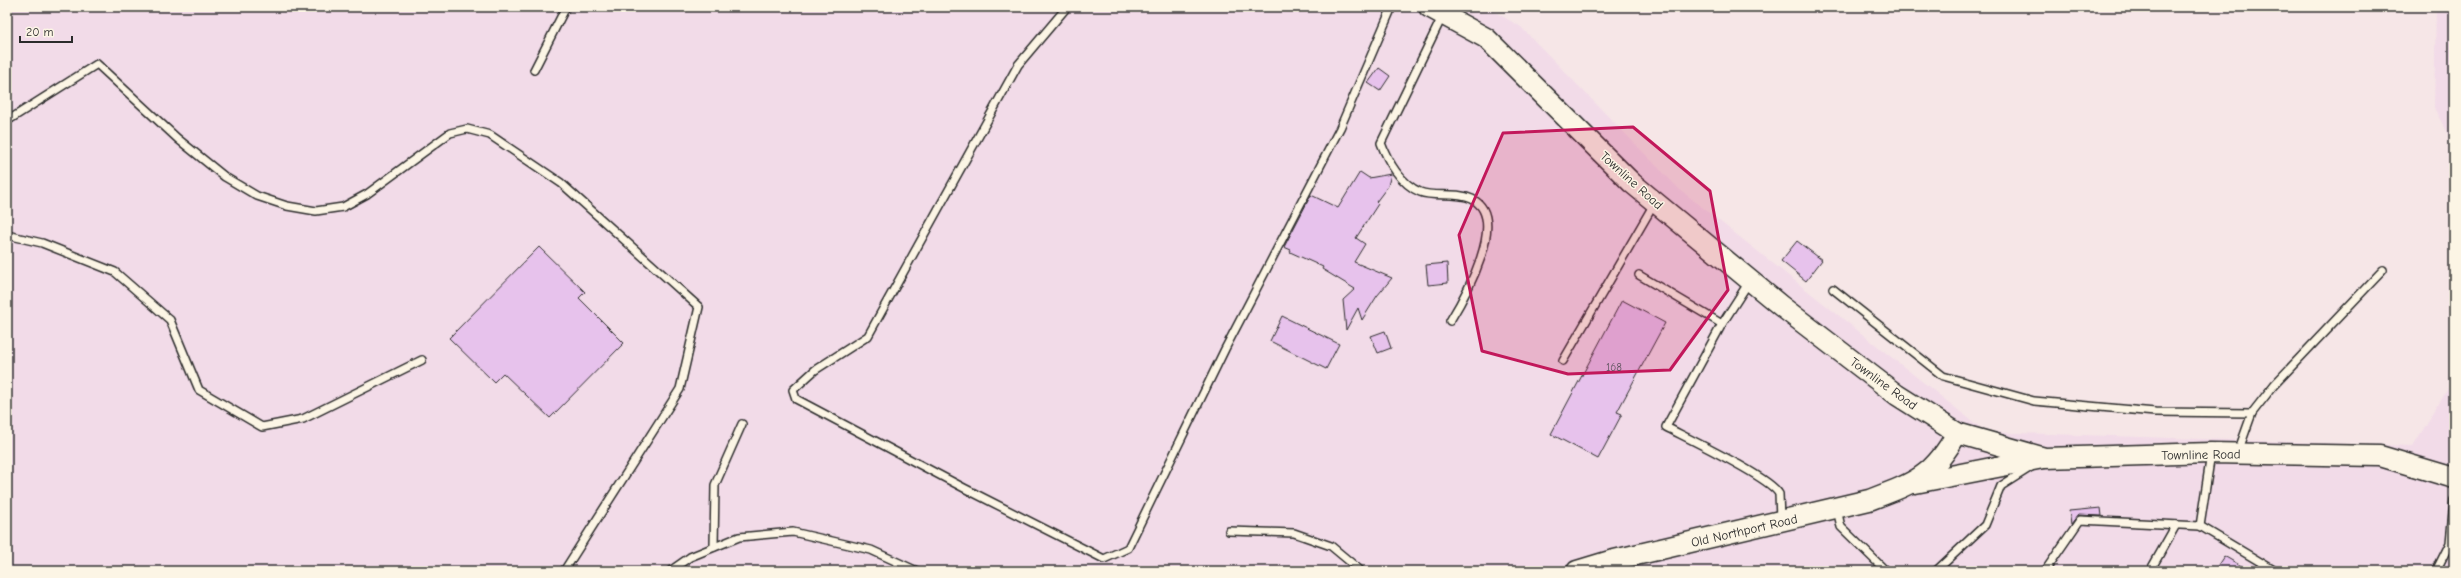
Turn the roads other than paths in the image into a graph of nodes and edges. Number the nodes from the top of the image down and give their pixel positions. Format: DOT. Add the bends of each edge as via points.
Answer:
graph roads {
  1 [pos="566,7"];
  2 [pos="1067,7"];
  3 [pos="1392,7"];
  4 [pos="1436,11"];
  5 [pos="534,70"];
  6 [pos="7,121"];
  7 [pos="1655,202"];
  8 [pos="7,235"];
  9 [pos="2383,270"];
  10 [pos="1639,275"];
  11 [pos="1750,281"];
  12 [pos="1833,289"];
  13 [pos="1450,321"];
  14 [pos="1722,324"];
  15 [pos="422,360"];
  16 [pos="1563,361"];
  17 [pos="2252,413"];
  18 [pos="742,424"];
  19 [pos="1957,433"];
  20 [pos="2211,453"];
  21 [pos="2237,454"];
  22 [pos="2045,458"];
  23 [pos="2454,478"];
  24 [pos="1909,484"];
  25 [pos="2454,500"];
  26 [pos="1837,508"];
  27 [pos="1780,522"];
  28 [pos="2176,525"];
  29 [pos="2200,526"];
  30 [pos="1229,531"];
  31 [pos="714,547"];
  32 [pos="564,571"];
  33 [pos="670,571"];
  34 [pos="917,571"];
  35 [pos="1362,571"];
  36 [pos="1577,571"];
  37 [pos="1886,571"];
  38 [pos="1936,571"];
  39 [pos="2044,571"];
  40 [pos="2150,571"];
  41 [pos="2271,571"];
  42 [pos="2436,571"];
  1 -- 5 [label="lane"];
  2 -- 3 [label="lane" via="1018,65 868,336 815,370 793,390 796,399 1104,559 1128,548 1225,349 1340,128"];
  4 -- 7 [label="main road, Townline Road" via="1486,38 1632,183"];
  4 -- 13 [label="lane" via="1382,143 1387,158 1399,176 1421,192 1452,194 1473,200 1485,215 1487,230 1482,254 1469,288"];
  6 -- 32 [label="lane" via="97,64 178,139 225,177 257,196 287,206 316,211 343,207 367,194 450,133 467,129 490,135 562,183 699,307 680,389"];
  7 -- 11 [label="main road, Townline Road"];
  7 -- 16 [label="lane"];
  8 -- 15 [label="lane" via="42,243 115,272 170,320 199,390 262,427 303,419"];
  9 -- 17 [label="lane" via="2274,385"];
  10 -- 14 [label="lane"];
  11 -- 14 [label="lane"];
  11 -- 19 [label="main road, Townline Road" via="1897,395"];
  12 -- 17 [label="lane" via="1943,376 2034,401 2155,412"];
  14 -- 27 [label="lane" via="1666,427 1735,463 1777,490"];
  17 -- 21 [label="lane"];
  18 -- 31 [label="lane" via="715,485"];
  19 -- 22 [label="main road, Townline Road"];
  19 -- 24 [label="main road, Old Northport Road" via="1937,464"];
  20 -- 21 [label="main road, Townline Road"];
  20 -- 22 [label="main road, Townline Road"];
  20 -- 29 [label="lane"];
  21 -- 23 [label="main road, Townline Road" via="2380,456"];
  22 -- 24 [label="main road, Old Northport Road"];
  22 -- 38 [label="lane" via="2002,486 1985,525"];
  24 -- 26 [label="main road, Old Northport Road" via="1869,500"];
  25 -- 42 [label="lane" via="2450,542"];
  26 -- 27 [label="main road, Old Northport Road"];
  26 -- 37 [label="lane" via="1841,527"];
  27 -- 36 [label="main road, Old Northport Road"];
  28 -- 29 [label="lane"];
  28 -- 39 [label="lane" via="2080,520"];
  28 -- 40 [label="lane"];
  29 -- 41 [label="lane" via="2272,569"];
  30 -- 35 [label="lane" via="1294,533 1331,546"];
  31 -- 33 [label="lane" via="690,557"];
  31 -- 34 [label="lane" via="739,537 793,532 871,550"];
}
